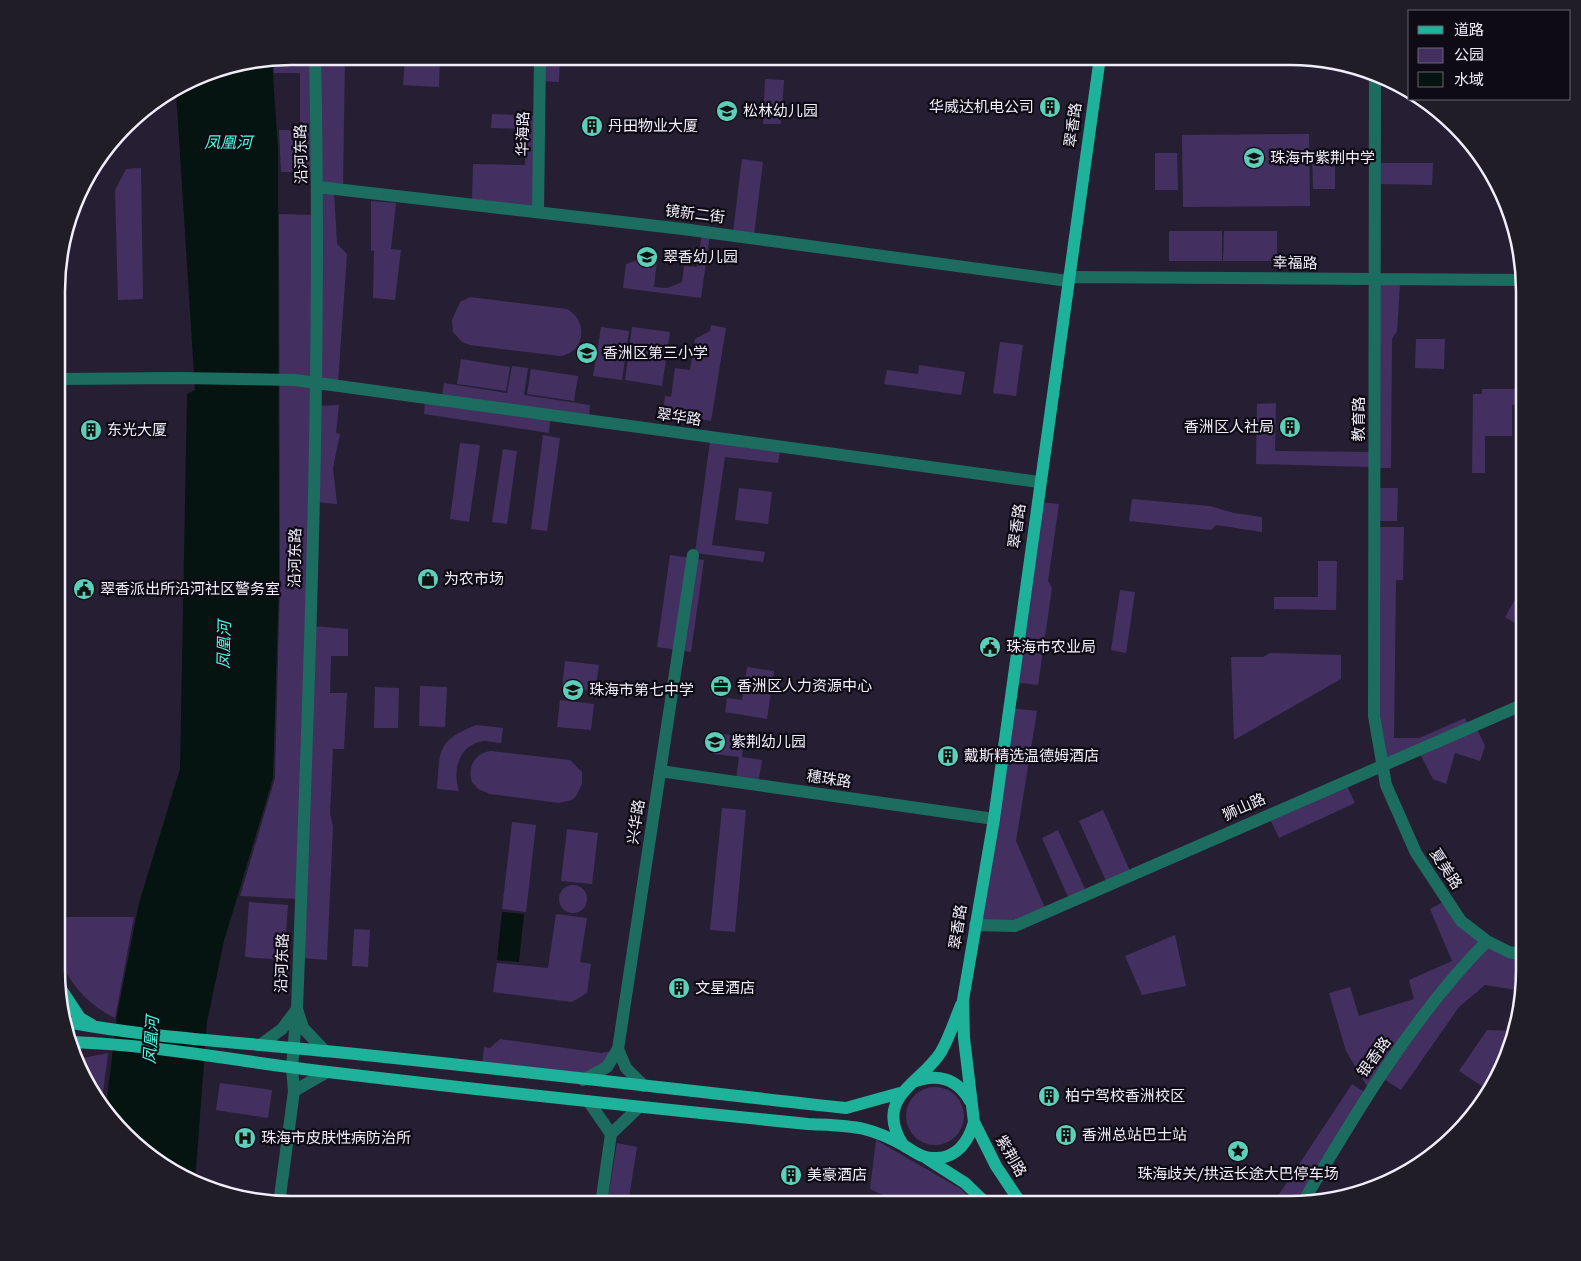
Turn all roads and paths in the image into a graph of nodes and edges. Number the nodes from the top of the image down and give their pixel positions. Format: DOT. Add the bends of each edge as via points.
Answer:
graph roads {
  1 [pos="314,65"];
  2 [pos="540,65"];
  3 [pos="1099,65"];
  4 [pos="1375,82"];
  5 [pos="318,187"];
  6 [pos="538,212"];
  7 [pos="1068,279"];
  8 [pos="1375,279"];
  9 [pos="1516,280"];
  10 [pos="65,379"];
  11 [pos="314,383"];
  12 [pos="1039,482"];
  13 [pos="693,555"];
  14 [pos="1516,707"];
  15 [pos="1382,765"];
  16 [pos="660,771"];
  17 [pos="994,819"];
  18 [pos="975,925"];
  19 [pos="1487,941"];
  20 [pos="1516,953"];
  21 [pos="67,998"];
  22 [pos="963,1000"];
  23 [pos="297,1009"];
  24 [pos="72,1023"];
  25 [pos="96,1028"];
  26 [pos="110,1037"];
  27 [pos="77,1042"];
  28 [pos="96,1043"];
  29 [pos="260,1045"];
  30 [pos="294,1048"];
  31 [pos="618,1049"];
  32 [pos="80,1051"];
  33 [pos="325,1051"];
  34 [pos="292,1068"];
  35 [pos="327,1072"];
  36 [pos="583,1080"];
  37 [pos="913,1082"];
  38 [pos="644,1086"];
  39 [pos="294,1091"];
  40 [pos="900,1093"];
  41 [pos="589,1102"];
  42 [pos="971,1103"];
  43 [pos="639,1107"];
  44 [pos="974,1122"];
  45 [pos="611,1134"];
  46 [pos="902,1145"];
  47 [pos="926,1158"];
  48 [pos="280,1196"];
  49 [pos="603,1196"];
  50 [pos="979,1196"];
  51 [pos="1016,1196"];
  52 [pos="1307,1196"];
  1 -- 5 [label="street, 沿河东路"];
  2 -- 6 [label="street, 华海路"];
  3 -- 7 [label="main road, 翠香路"];
  4 -- 8 [label="street, 教育路"];
  5 -- 6 [label="street, 镜新二街"];
  5 -- 11 [label="street, 沿河东路"];
  6 -- 7 [label="street, 镜新二街"];
  7 -- 8 [label="street, 幸福路"];
  7 -- 12 [label="main road, 翠香路"];
  8 -- 9 [label="street, 幸福路"];
  8 -- 15 [label="street, 教育路" via="1374,716"];
  10 -- 11 [label="street, 翠华路" via="179,378"];
  11 -- 12 [label="street, 翠华路"];
  11 -- 23 [label="street, 沿河东路" via="307,741"];
  12 -- 17 [label="main road, 翠香路"];
  13 -- 16 [label="street, 兴华路"];
  14 -- 15 [label="street, 狮山路"];
  15 -- 18 [label="street, 狮山路" via="1015,926"];
  15 -- 19 [label="street, 夏美路" via="1386,786 1416,853 1461,922"];
  16 -- 17 [label="street, 穗珠路"];
  16 -- 31 [label="street, 兴华路"];
  17 -- 18 [label="main road, 翠香路"];
  18 -- 22 [label="main road, 翠香路"];
  19 -- 20 [label="street, 夏美路"];
  19 -- 52 [label="street, 银香路" via="1458,971 1368,1093"];
  21 -- 25 [label="main road" via="80,1018"];
  22 -- 37 [label="main road" via="940,1052"];
  22 -- 42 [label="main road"];
  23 -- 29 [label="street" via="282,1029"];
  23 -- 30 [label="street"];
  23 -- 33 [label="street, 沿河东路" via="303,1028"];
  24 -- 25 [label="main road"];
  25 -- 26 [label="main road"];
  26 -- 28 [label="main road"];
  26 -- 29 [label="main road"];
  26 -- 34 [label="main road"];
  27 -- 28 [label="main road"];
  28 -- 32 [label="main road"];
  29 -- 30 [label="main road"];
  30 -- 33 [label="main road"];
  30 -- 34 [label="street"];
  31 -- 36 [label="street" via="607,1067"];
  31 -- 38 [label="street" via="626,1068"];
  33 -- 36 [label="main road"];
  34 -- 35 [label="main road"];
  34 -- 39 [label="street"];
  35 -- 39 [label="street"];
  35 -- 41 [label="main road"];
  36 -- 38 [label="main road"];
  37 -- 40 [label="main road"];
  37 -- 42 [label="main road" via="934,1077 954,1082"];
  38 -- 40 [label="main road" via="846,1108"];
  39 -- 48 [label="street"];
  40 -- 46 [label="main road" via="893,1117 895,1133"];
  41 -- 43 [label="main road"];
  41 -- 45 [label="street"];
  42 -- 44 [label="main road"];
  43 -- 45 [label="street"];
  43 -- 46 [label="main road" via="865,1129"];
  44 -- 47 [label="main road" via="963,1146 952,1154"];
  44 -- 51 [label="main road, 紫荆路" via="996,1166"];
  45 -- 49 [label="street"];
  46 -- 47 [label="main road"];
  47 -- 50 [label="main road" via="965,1182"];
}
